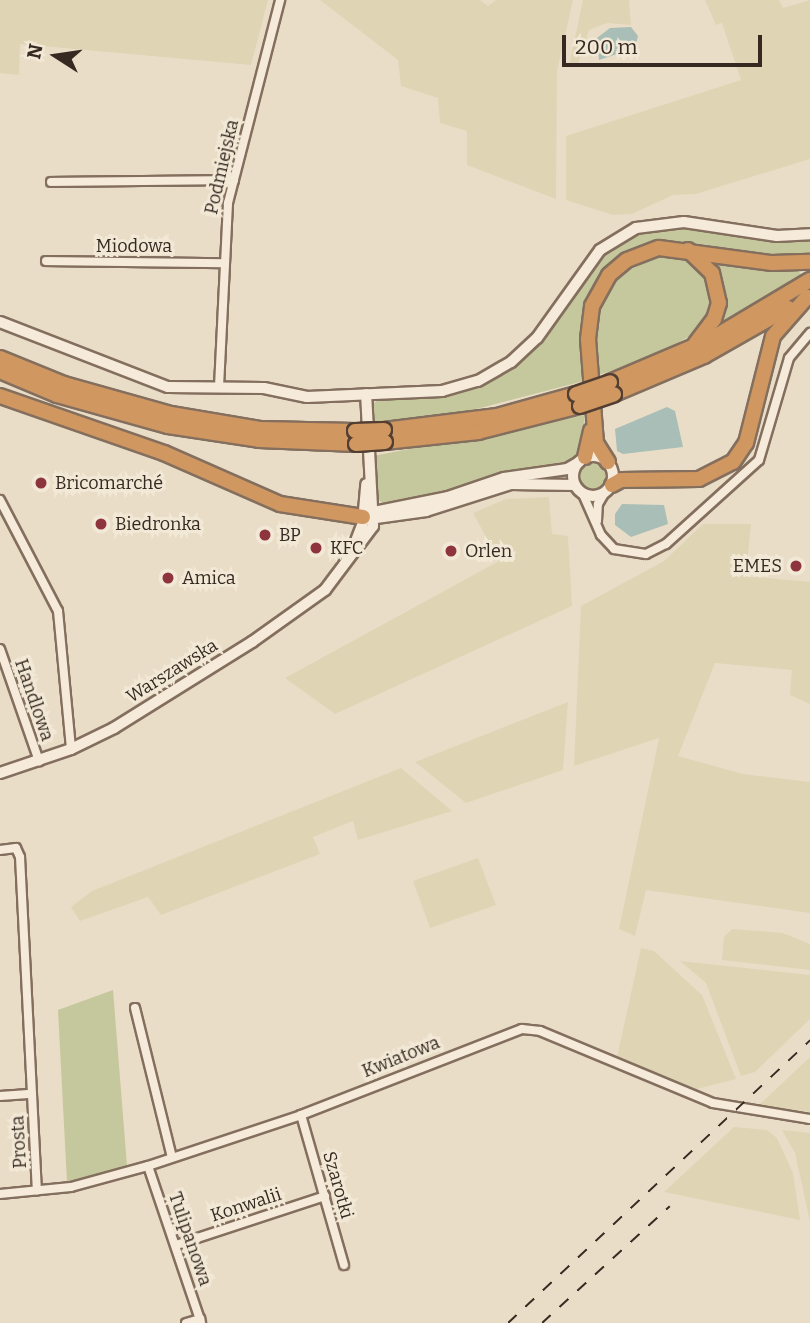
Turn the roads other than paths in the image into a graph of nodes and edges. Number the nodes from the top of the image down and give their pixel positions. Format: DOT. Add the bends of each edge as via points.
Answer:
graph roads {
  1 [pos="280,0"];
  2 [pos="234,180"];
  3 [pos="51,182"];
  4 [pos="810,233"];
  5 [pos="686,249"];
  6 [pos="46,261"];
  7 [pos="810,262"];
  8 [pos="222,263"];
  9 [pos="810,280"];
  10 [pos="809,296"];
  11 [pos="0,322"];
  12 [pos="810,333"];
  13 [pos="692,348"];
  14 [pos="0,358"];
  15 [pos="0,371"];
  16 [pos="219,387"];
  17 [pos="612,388"];
  18 [pos="366,394"];
  19 [pos="0,396"];
  20 [pos="593,420"];
  21 [pos="356,437"];
  22 [pos="582,459"];
  23 [pos="608,462"];
  24 [pos="578,489"];
  25 [pos="608,489"];
  26 [pos="0,500"];
  27 [pos="370,515"];
  28 [pos="597,527"];
  29 [pos="0,649"];
  30 [pos="71,749"];
  31 [pos="39,761"];
  32 [pos="0,773"];
  33 [pos="4,849"];
  34 [pos="135,1008"];
  35 [pos="32,1094"];
  36 [pos="0,1096"];
  37 [pos="301,1115"];
  38 [pos="810,1119"];
  39 [pos="172,1158"];
  40 [pos="148,1166"];
  41 [pos="37,1191"];
  42 [pos="0,1194"];
  43 [pos="325,1196"];
  44 [pos="176,1245"];
  45 [pos="344,1265"];
  46 [pos="200,1321"];
  47 [pos="187,1323"];
  1 -- 2 [label="street, Podmiejska"];
  2 -- 3 [label="street"];
  2 -- 8 [label="street, Podmiejska"];
  4 -- 18 [label="street" via="776,236 684,222 636,228 600,250 537,338 494,373 442,391"];
  5 -- 7 [label="highway" via="772,263"];
  5 -- 13 [label="highway" via="712,273 719,303 714,319"];
  5 -- 20 [label="highway" via="659,248 637,254 618,267 597,294 589,321"];
  6 -- 8 [label="street, Miodowa"];
  8 -- 16 [label="street, Podmiejska"];
  9 -- 13 [label="highway"];
  10 -- 17 [label="highway" via="704,356"];
  10 -- 25 [label="highway" via="773,336 746,443 733,461 699,479 621,480"];
  11 -- 16 [label="street" via="143,380 190,390"];
  12 -- 28 [label="street" via="789,358 765,450 753,468 666,544 646,554 614,549"];
  13 -- 17 [label="highway"];
  14 -- 21 [label="highway" via="64,384 171,414 260,429"];
  15 -- 21 [label="highway" via="57,395 168,426 259,440"];
  16 -- 18 [label="street" via="307,397"];
  17 -- 21 [label="highway, bridge" via="578,400 497,416"];
  18 -- 27 [label="street, Warszawska"];
  19 -- 27 [label="highway" via="134,442 280,503"];
  20 -- 22 [label="highway"];
  20 -- 23 [label="highway" via="596,443"];
  22 -- 23 [label="street" via="597,456"];
  22 -- 24 [label="street" via="573,473"];
  22 -- 27 [label="street" via="567,469 504,478"];
  23 -- 25 [label="street"];
  24 -- 25 [label="street" via="593,496"];
  24 -- 27 [label="street" via="511,484 438,508"];
  24 -- 28 [label="street"];
  25 -- 28 [label="street" via="598,504"];
  26 -- 30 [label="street" via="58,611"];
  27 -- 30 [label="street, Warszawska" via="342,567 315,600 163,699"];
  29 -- 31 [label="street, Handlowa"];
  30 -- 31 [label="street, Warszawska"];
  31 -- 32 [label="street, Warszawska"];
  33 -- 35 [label="street, Prosta" via="16,848 20,857"];
  34 -- 39 [label="street"];
  35 -- 36 [label="street"];
  35 -- 41 [label="street, Prosta"];
  37 -- 38 [label="street, Kwiatowa" via="522,1029 540,1031 713,1103"];
  37 -- 39 [label="street, Kwiatowa"];
  37 -- 43 [label="street, Szarotki"];
  39 -- 40 [label="street, Kwiatowa"];
  40 -- 41 [label="street, Kwiatowa"];
  40 -- 44 [label="street, Tulipanowa"];
  41 -- 42 [label="street, Kwiatowa"];
  43 -- 44 [label="street, Konwalii"];
  43 -- 45 [label="street, Szarotki"];
  44 -- 46 [label="street, Tulipanowa"];
  46 -- 47 [label="street"];
}
